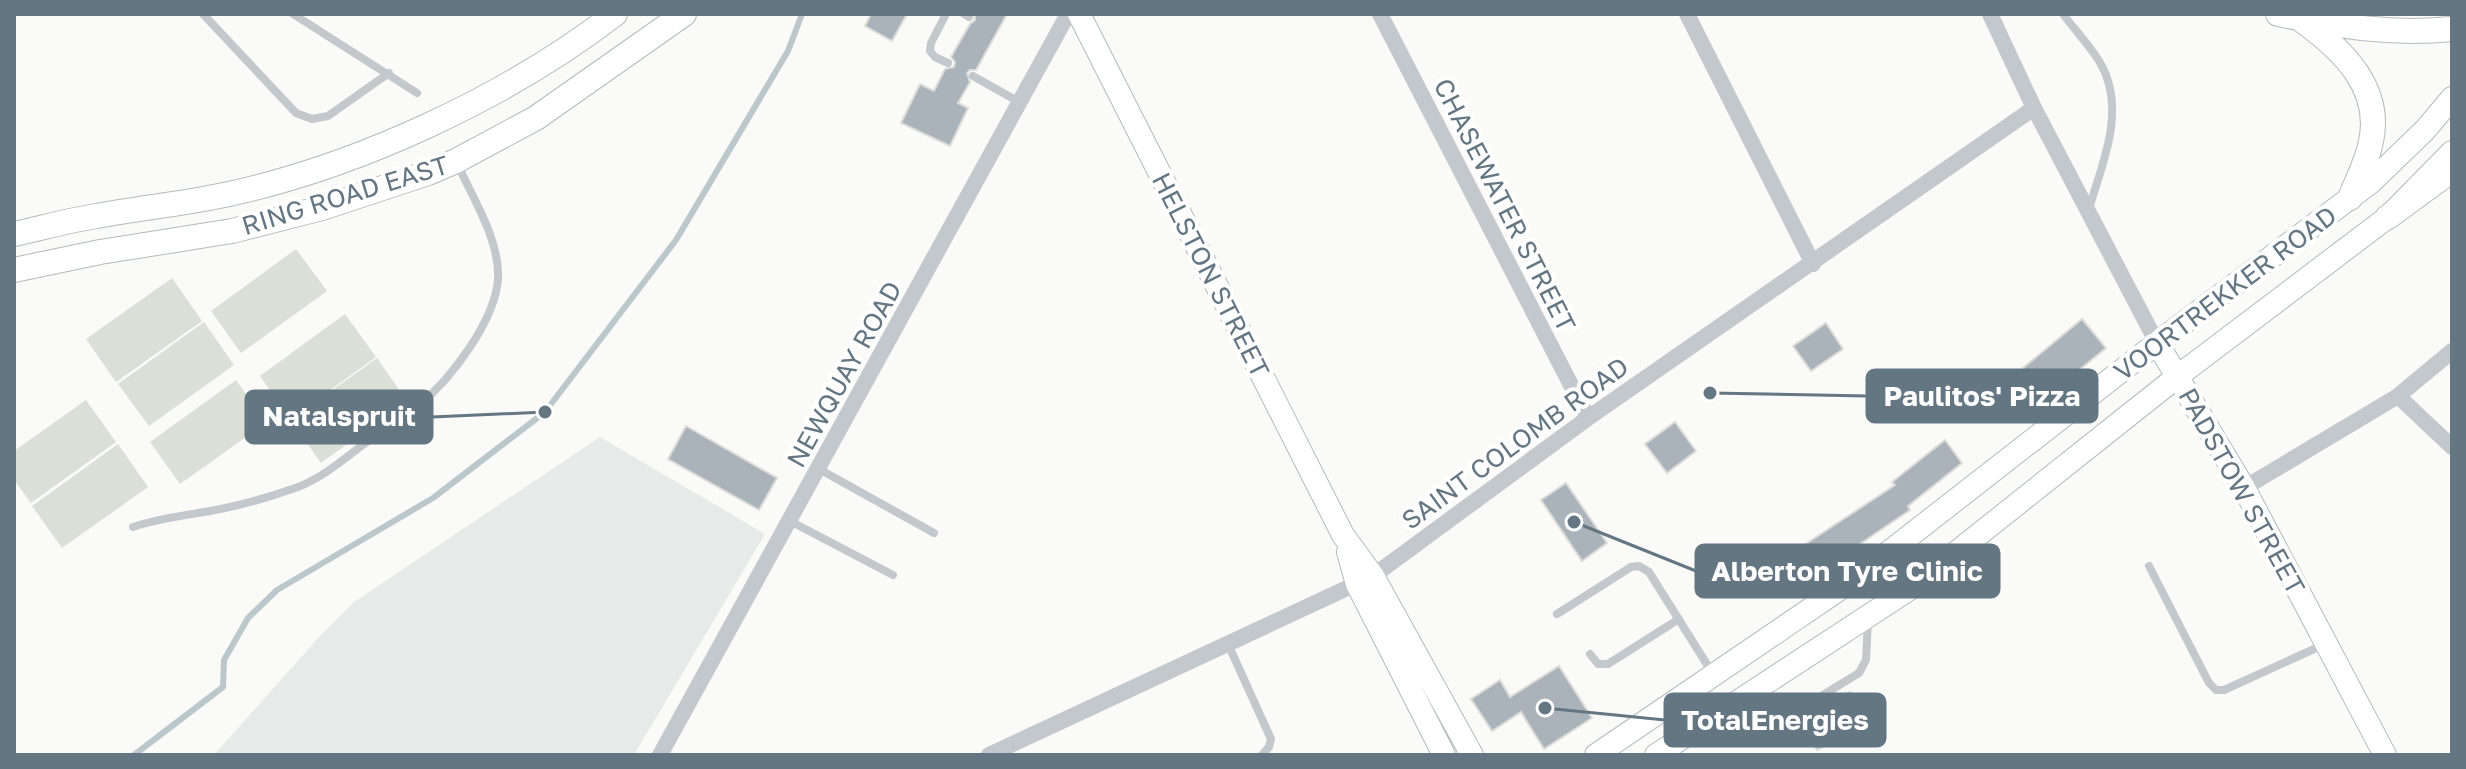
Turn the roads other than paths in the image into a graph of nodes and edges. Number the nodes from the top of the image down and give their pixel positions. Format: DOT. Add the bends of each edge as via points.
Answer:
graph roads {
  1 [pos="203,14"];
  2 [pos="293,14"];
  3 [pos="615,14"];
  4 [pos="684,14"];
  5 [pos="946,14"];
  6 [pos="1068,14"];
  7 [pos="1079,14"];
  8 [pos="1380,14"];
  9 [pos="1687,14"];
  10 [pos="1990,14"];
  11 [pos="2063,14"];
  12 [pos="2289,16"];
  13 [pos="2452,29"];
  14 [pos="948,63"];
  15 [pos="389,73"];
  16 [pos="973,76"];
  17 [pos="417,93"];
  18 [pos="2452,98"];
  19 [pos="1020,102"];
  20 [pos="2034,108"];
  21 [pos="435,122"];
  22 [pos="2452,152"];
  23 [pos="456,161"];
  24 [pos="2452,170"];
  25 [pos="2350,198"];
  26 [pos="2089,210"];
  27 [pos="2388,217"];
  28 [pos="14,234"];
  29 [pos="1813,264"];
  30 [pos="14,270"];
  31 [pos="2157,343"];
  32 [pos="2452,351"];
  33 [pos="2178,376"];
  34 [pos="2398,396"];
  35 [pos="1588,418"];
  36 [pos="2452,447"];
  37 [pos="819,469"];
  38 [pos="2244,488"];
  39 [pos="790,521"];
  40 [pos="133,527"];
  41 [pos="934,533"];
  42 [pos="2149,566"];
  43 [pos="893,575"];
  44 [pos="1365,580"];
  45 [pos="1557,614"];
  46 [pos="1869,615"];
  47 [pos="1679,619"];
  48 [pos="1228,644"];
  49 [pos="2325,644"];
  50 [pos="1590,654"];
  51 [pos="1714,675"];
  52 [pos="1743,722"];
  53 [pos="1691,731"];
  54 [pos="660,755"];
  55 [pos="989,755"];
  56 [pos="1262,755"];
  57 [pos="1444,755"];
  58 [pos="1472,755"];
  59 [pos="1596,755"];
  60 [pos="1656,755"];
  61 [pos="1673,755"];
  62 [pos="2385,755"];
  1 -- 15 [label="lane" via="296,113 312,119 328,116"];
  2 -- 15 [label="lane"];
  3 -- 21 [label="main road, RING ROAD EAST" via="520,78"];
  4 -- 23 [label="main road, RING ROAD EAST" via="536,118"];
  5 -- 14 [label="lane" via="930,51"];
  6 -- 19 [label="street, NEWQUAY ROAD"];
  7 -- 44 [label="main road, HELSTON STREET"];
  8 -- 35 [label="street, CHASEWATER STREET"];
  9 -- 29 [label="street"];
  10 -- 20 [label="street, PADSTOW STREET"];
  11 -- 26 [label="lane" via="2105,72 2111,90 2111,134"];
  12 -- 13 [label="main road" via="2346,28"];
  12 -- 25 [label="main road" via="2342,52 2370,95 2371,144"];
  15 -- 17 [label="lane"];
  16 -- 19 [label="lane"];
  18 -- 25 [label="main road, VOORTREKKER ROAD"];
  19 -- 37 [label="street, NEWQUAY ROAD"];
  20 -- 26 [label="street, PADSTOW STREET"];
  20 -- 29 [label="street, SAINT COLOMB ROAD"];
  21 -- 23 [label="main road"];
  21 -- 28 [label="main road, RING ROAD EAST" via="309,173 224,195"];
  22 -- 27 [label="main road, VOORTREKKER ROAD"];
  23 -- 30 [label="main road, RING ROAD EAST" via="322,208 232,231"];
  23 -- 40 [label="lane" via="492,241 498,277 488,319 448,374 420,405 301,486"];
  24 -- 27 [label="main road"];
  25 -- 31 [label="main road, VOORTREKKER ROAD"];
  26 -- 31 [label="street, PADSTOW STREET"];
  27 -- 33 [label="main road, VOORTREKKER ROAD"];
  29 -- 35 [label="street, SAINT COLOMB ROAD"];
  31 -- 33 [label="main road, PADSTOW STREET"];
  31 -- 51 [label="main road, VOORTREKKER ROAD" via="1853,580"];
  32 -- 34 [label="street"];
  33 -- 38 [label="main road, PADSTOW STREET"];
  33 -- 46 [label="main road, VOORTREKKER ROAD" via="1914,586"];
  34 -- 36 [label="street"];
  34 -- 38 [label="street"];
  35 -- 44 [label="street, SAINT COLOMB ROAD"];
  37 -- 39 [label="street, NEWQUAY ROAD"];
  37 -- 41 [label="lane"];
  38 -- 49 [label="main road, PADSTOW STREET"];
  39 -- 43 [label="lane"];
  39 -- 54 [label="street, NEWQUAY ROAD"];
  42 -- 49 [label="lane" via="2216,690"];
  44 -- 48 [label="street, SAINT COLOMB ROAD"];
  44 -- 57 [label="main road, HELSTON STREET"];
  44 -- 58 [label="main road, HELSTON STREET"];
  45 -- 47 [label="lane" via="1639,566 1649,572"];
  46 -- 52 [label="lane" via="1866,660 1859,673 1777,723"];
  46 -- 53 [label="main road, VOORTREKKER ROAD"];
  47 -- 50 [label="lane" via="1608,664 1598,664"];
  47 -- 51 [label="lane"];
  48 -- 55 [label="street, SAINT COLOMB ROAD"];
  48 -- 56 [label="lane" via="1271,739"];
  49 -- 62 [label="main road, PADSTOW STREET"];
  51 -- 59 [label="main road, VOORTREKKER ROAD"];
  53 -- 60 [label="main road, VOORTREKKER ROAD"];
  53 -- 61 [label="main road"];
}
